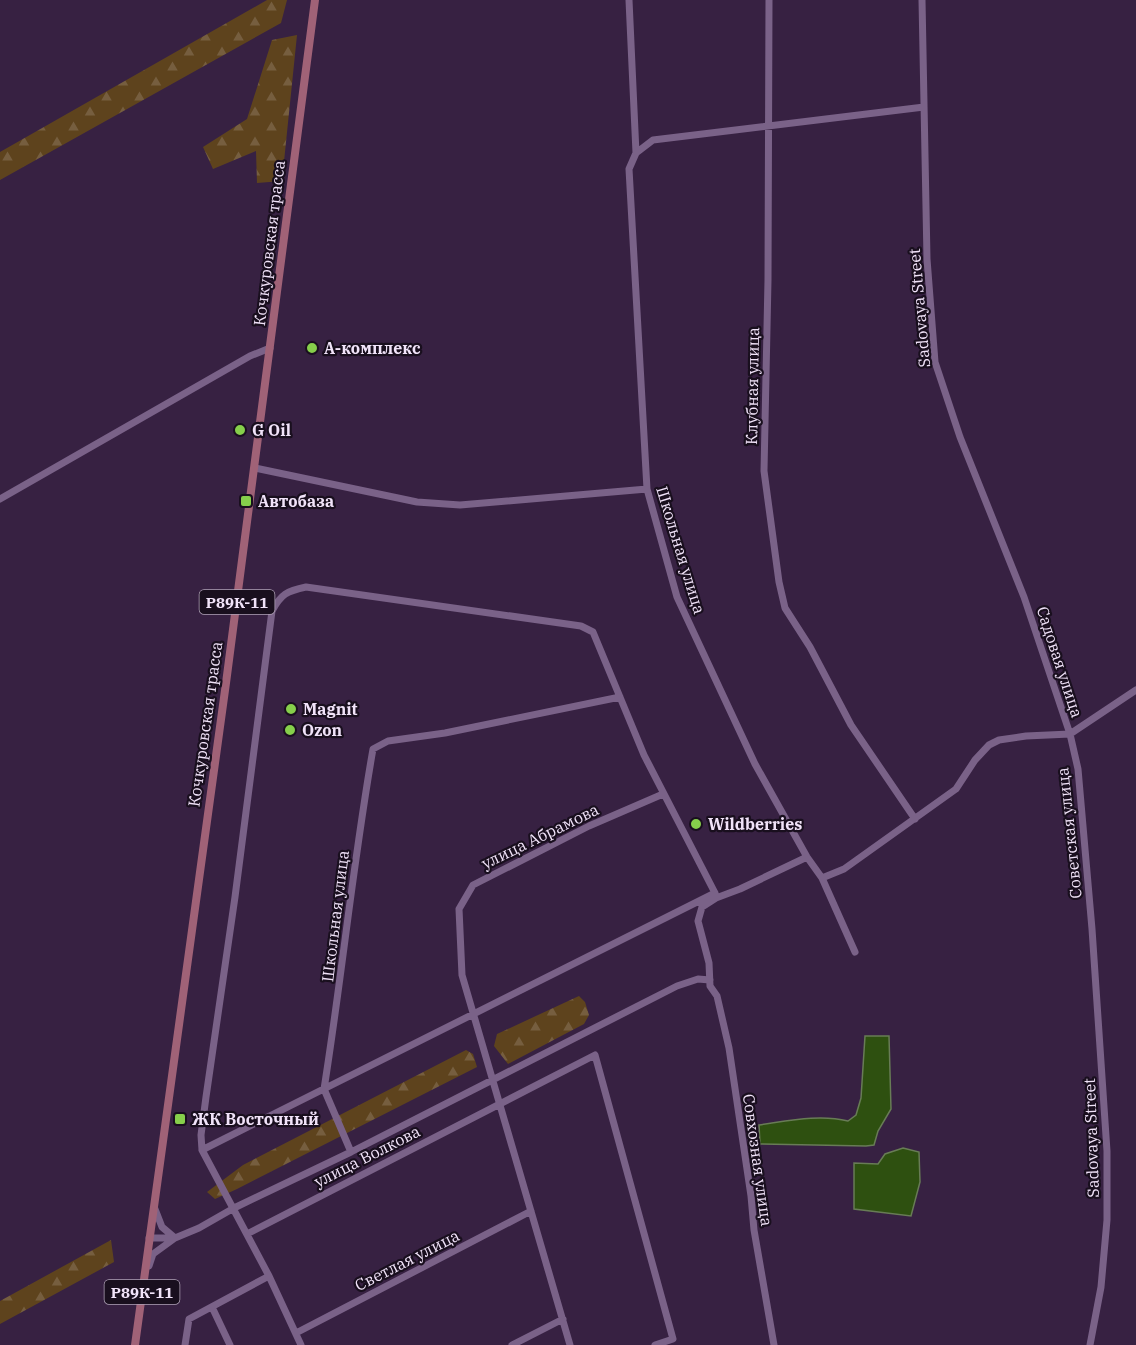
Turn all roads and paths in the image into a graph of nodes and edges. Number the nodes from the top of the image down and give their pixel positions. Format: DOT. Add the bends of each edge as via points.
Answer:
graph roads {
  1 [pos="315,0"];
  2 [pos="629,0"];
  3 [pos="769,0"];
  4 [pos="922,0"];
  5 [pos="924,107"];
  6 [pos="769,125"];
  7 [pos="636,153"];
  8 [pos="270,348"];
  9 [pos="255,468"];
  10 [pos="647,489"];
  11 [pos="0,499"];
  12 [pos="1136,690"];
  13 [pos="620,697"];
  14 [pos="1070,734"];
  15 [pos="663,794"];
  16 [pos="915,819"];
  17 [pos="807,857"];
  18 [pos="822,878"];
  19 [pos="716,895"];
  20 [pos="855,952"];
  21 [pos="710,980"];
  22 [pos="474,1013"];
  23 [pos="493,1080"];
  24 [pos="324,1089"];
  25 [pos="500,1103"];
  26 [pos="202,1150"];
  27 [pos="351,1152"];
  28 [pos="154,1203"];
  29 [pos="234,1208"];
  30 [pos="531,1211"];
  31 [pos="247,1234"];
  32 [pos="149,1238"];
  33 [pos="175,1238"];
  34 [pos="269,1276"];
  35 [pos="141,1299"];
  36 [pos="212,1307"];
  37 [pos="563,1319"];
  38 [pos="296,1333"];
  39 [pos="135,1345"];
  40 [pos="185,1345"];
  41 [pos="230,1345"];
  42 [pos="301,1345"];
  43 [pos="512,1345"];
  44 [pos="570,1345"];
  45 [pos="655,1345"];
  46 [pos="774,1345"];
  47 [pos="1090,1345"];
  1 -- 8 [label="main road, Кочкуровская трасса / Р89К-11"];
  2 -- 7 [label="street, Школьная улица"];
  3 -- 6 [label="street, Клубная улица"];
  4 -- 5 [label="street, Sadovaya Street"];
  5 -- 6 [label="street"];
  5 -- 14 [label="street, Sadovaya Street" via="927,259 935,362 960,437 1024,597"];
  6 -- 7 [label="street" via="653,140"];
  6 -- 16 [label="street, Клубная улица" via="764,471 779,582 785,608 851,725"];
  7 -- 10 [label="street, Школьная улица" via="629,169"];
  8 -- 9 [label="main road, Кочкуровская трасса / Р89К-11"];
  8 -- 11 [label="street"];
  9 -- 10 [label="street" via="417,502 460,505"];
  9 -- 28 [label="main road, Кочкуровская трасса / Р89К-11"];
  10 -- 17 [label="street, Школьная улица" via="677,597 690,627 755,764"];
  12 -- 14 [label="street"];
  13 -- 15 [label="street"];
  13 -- 24 [label="street, Школьная улица" via="388,741 373,749"];
  13 -- 26 [label="street" via="593,632 581,626 306,588 289,591 278,601 272,611 201,1134"];
  14 -- 16 [label="street" via="1026,736 989,745 956,789"];
  14 -- 47 [label="street, Sadovaya Street" via="1079,781 1107,1151 1107,1220 1101,1287"];
  15 -- 19 [label="street"];
  15 -- 22 [label="street, улица Абрамова" via="589,826 473,885 459,909 462,975"];
  16 -- 18 [label="street" via="844,869"];
  17 -- 18 [label="street, Школьная улица"];
  17 -- 19 [label="street" via="740,889"];
  18 -- 20 [label="street, Школьная улица"];
  19 -- 21 [label="street, Совхозная улица" via="702,907 698,921"];
  19 -- 22 [label="street"];
  21 -- 23 [label="street" via="698,979 677,986"];
  21 -- 46 [label="street, Совхозная улица" via="729,1048"];
  22 -- 23 [label="street, улица Абрамова"];
  22 -- 24 [label="street"];
  23 -- 25 [label="street, улица Абрамова"];
  23 -- 27 [label="street"];
  24 -- 26 [label="street"];
  24 -- 27 [label="street"];
  25 -- 30 [label="street, улица Абрамова"];
  25 -- 31 [label="street, улица Волкова"];
  25 -- 45 [label="street" via="595,1055 674,1339"];
  26 -- 29 [label="street"];
  27 -- 29 [label="street"];
  28 -- 32 [label="main road, Кочкуровская трасса / Р89К-11"];
  28 -- 33 [label="street" via="162,1227"];
  29 -- 31 [label="street"];
  29 -- 33 [label="street"];
  30 -- 37 [label="street, улица Абрамова"];
  30 -- 38 [label="street, Светлая улица"];
  31 -- 34 [label="street"];
  32 -- 33 [label="street"];
  32 -- 35 [label="main road, Кочкуровская трасса / Р89К-11"];
  33 -- 35 [label="street" via="153,1254"];
  34 -- 36 [label="street"];
  34 -- 38 [label="street"];
  35 -- 39 [label="main road, Кочкуровская трасса / Р89К-11"];
  36 -- 40 [label="street" via="189,1319"];
  36 -- 41 [label="street"];
  37 -- 43 [label="street"];
  37 -- 44 [label="street, улица Абрамова"];
  38 -- 42 [label="street"];
}
